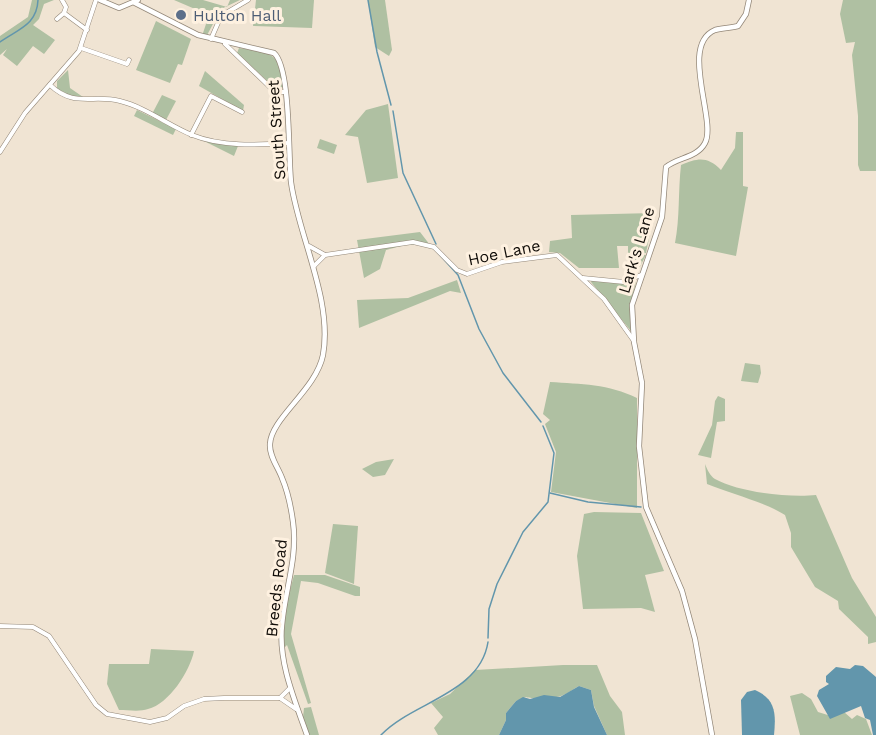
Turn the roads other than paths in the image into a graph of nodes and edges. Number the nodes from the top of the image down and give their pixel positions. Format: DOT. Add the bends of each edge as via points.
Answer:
graph roads {
  1 [pos="62,0"];
  2 [pos="98,0"];
  3 [pos="247,0"];
  4 [pos="749,0"];
  5 [pos="136,1"];
  6 [pos="64,13"];
  7 [pos="57,19"];
  8 [pos="87,30"];
  9 [pos="211,40"];
  10 [pos="225,44"];
  11 [pos="81,48"];
  12 [pos="129,60"];
  13 [pos="50,85"];
  14 [pos="285,92"];
  15 [pos="242,112"];
  16 [pos="191,135"];
  17 [pos="288,143"];
  18 [pos="0,152"];
  19 [pos="309,246"];
  20 [pos="325,255"];
  21 [pos="314,266"];
  22 [pos="640,275"];
  23 [pos="582,278"];
  24 [pos="634,342"];
  25 [pos="0,626"];
  26 [pos="290,688"];
  27 [pos="280,698"];
  28 [pos="296,709"];
  29 [pos="307,735"];
  30 [pos="712,735"];
  1 -- 6 [label="street"];
  2 -- 5 [label="street" via="119,8"];
  2 -- 8 [label="street"];
  3 -- 9 [label="street" via="221,16"];
  4 -- 22 [label="street, Lark's Lane" via="738,26 714,31 705,42 698,74 707,119 706,141 696,152 666,167 662,217"];
  5 -- 9 [label="street, South Street" via="171,24"];
  6 -- 7 [label="street"];
  6 -- 8 [label="street"];
  8 -- 11 [label="street"];
  9 -- 10 [label="street, South Street"];
  10 -- 14 [label="street" via="275,92"];
  10 -- 14 [label="street, South Street" via="274,53 282,65"];
  11 -- 12 [label="street" via="127,64"];
  11 -- 13 [label="street"];
  13 -- 16 [label="street" via="74,99 122,101"];
  13 -- 18 [label="street" via="25,113"];
  14 -- 17 [label="street, South Street"];
  15 -- 16 [label="street" via="211,96"];
  16 -- 17 [label="street" via="250,146"];
  17 -- 19 [label="street, South Street" via="294,197"];
  19 -- 20 [label="street"];
  19 -- 21 [label="street, Breeds Road"];
  20 -- 21 [label="street"];
  20 -- 23 [label="street, Hoe Lane" via="424,242 462,273 502,262 553,255 562,258"];
  21 -- 26 [label="street, Breeds Road" via="324,336 322,360 310,384 274,429 270,443 294,523 294,564 281,635"];
  22 -- 23 [label="street" via="624,282"];
  22 -- 24 [label="street, Lark's Lane" via="632,304"];
  23 -- 24 [label="street, Hoe Lane" via="616,313"];
  24 -- 30 [label="street, Lark's Lane" via="642,382 639,446 644,496 682,591"];
  25 -- 27 [label="street" via="33,627 50,636 96,705 107,714 149,723 204,699"];
  26 -- 27 [label="street"];
  26 -- 28 [label="street, Breeds Road"];
  27 -- 28 [label="street"];
  28 -- 29 [label="street, Breeds Road"];
}
